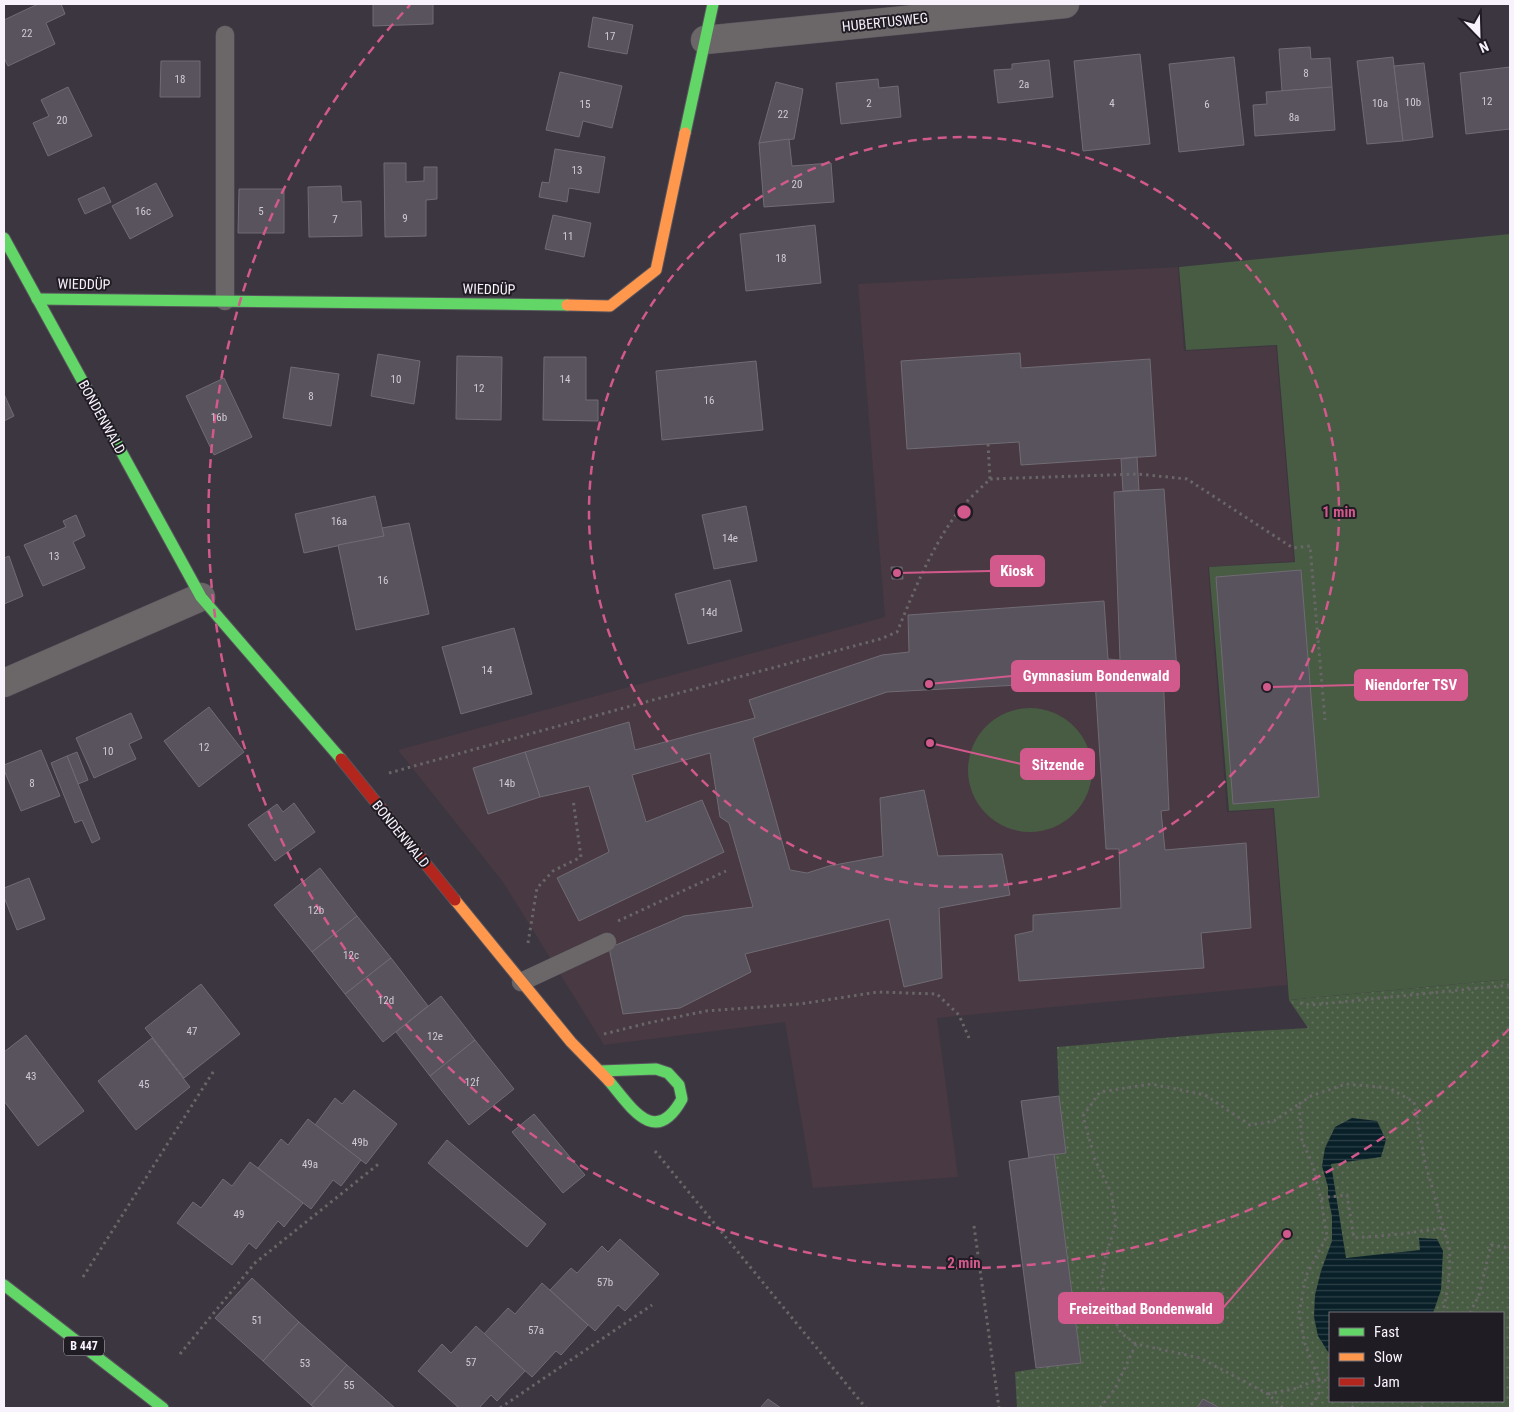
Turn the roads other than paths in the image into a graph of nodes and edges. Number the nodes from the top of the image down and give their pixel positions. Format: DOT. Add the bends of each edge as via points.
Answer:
graph roads {
  1 [pos="713,4"];
  2 [pos="1065,4"];
  3 [pos="225,35"];
  4 [pos="705,40"];
  5 [pos="4,238"];
  6 [pos="37,299"];
  7 [pos="226,301"];
  8 [pos="201,597"];
  9 [pos="4,683"];
  10 [pos="607,942"];
  11 [pos="521,982"];
  12 [pos="600,1071"];
  13 [pos="4,1284"];
  14 [pos="163,1408"];
  1 -- 4 [label="street, WIEDDÜP"];
  2 -- 4 [label="street, HUBERTUSWEG"];
  3 -- 7 [label="lane"];
  4 -- 7 [label="street, WIEDDÜP" via="656,270 610,306"];
  5 -- 6 [label="street, BONDENWALD"];
  6 -- 7 [label="street, WIEDDÜP"];
  6 -- 8 [label="street, BONDENWALD"];
  8 -- 9 [label="street"];
  8 -- 11 [label="street, BONDENWALD" via="334,749"];
  10 -- 11 [label="lane"];
  11 -- 12 [label="street, BONDENWALD"];
  12 -- 12 [label="street, BONDENWALD" via="638,1116 651,1122 665,1120 675,1112 682,1099 679,1085 668,1073 656,1070"];
  13 -- 14 [label="street, B 447"];
}
